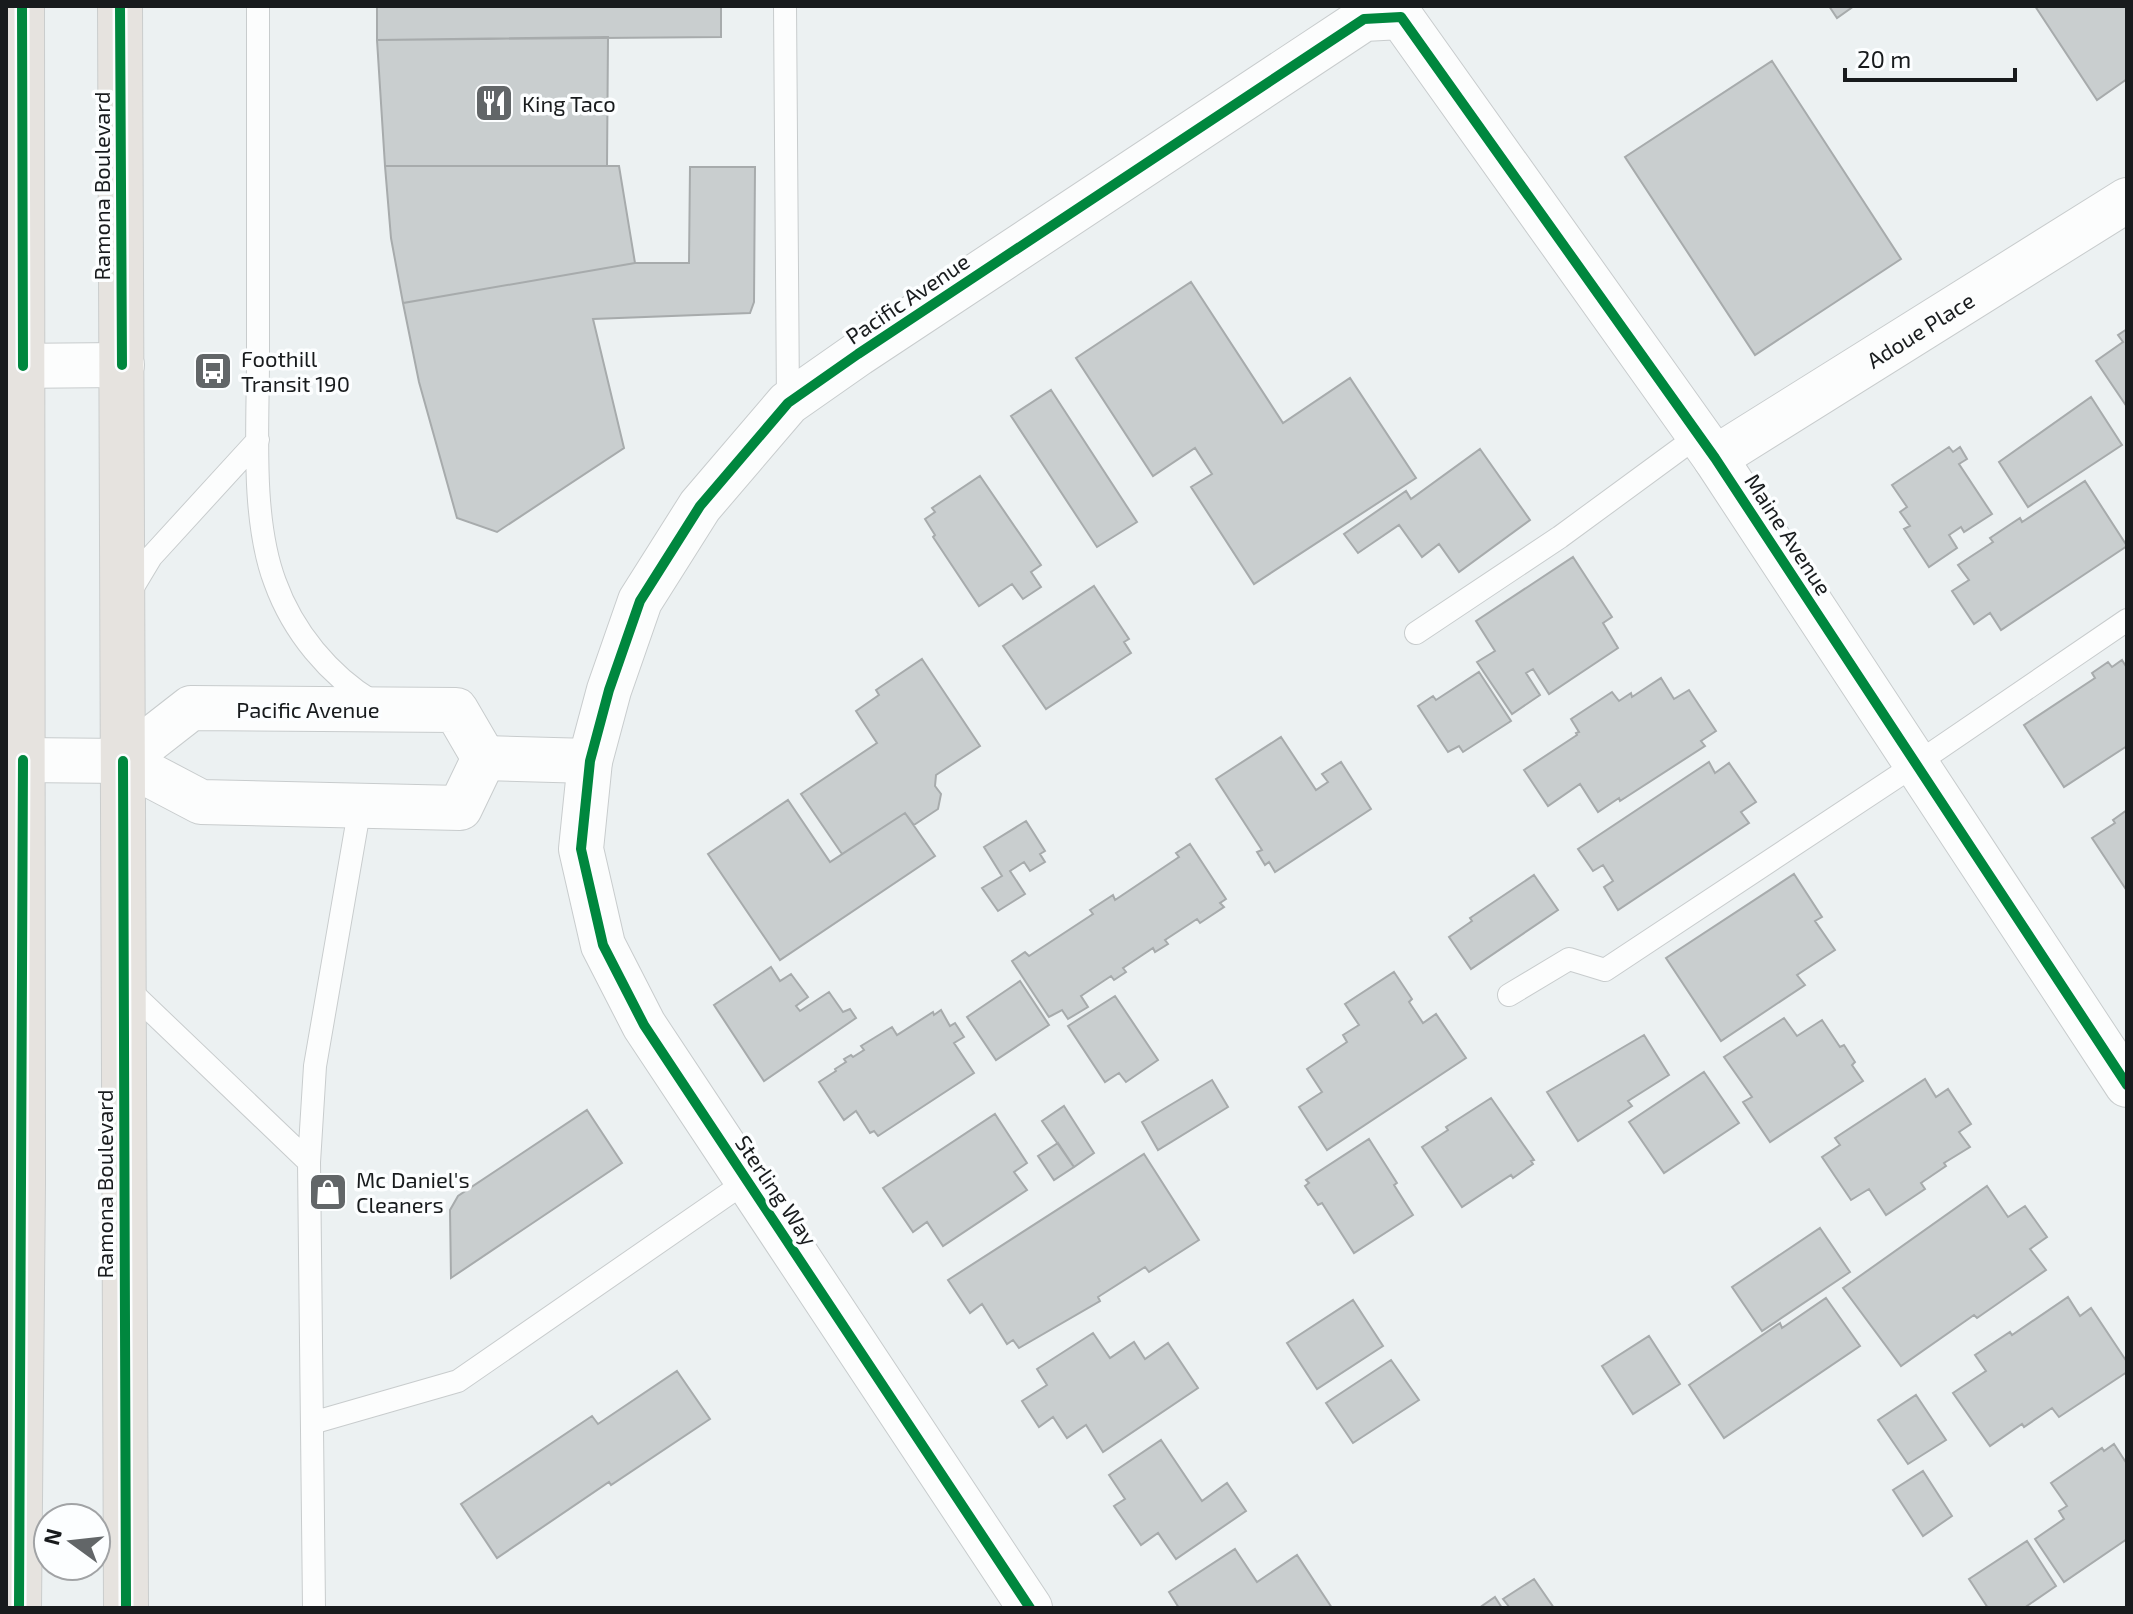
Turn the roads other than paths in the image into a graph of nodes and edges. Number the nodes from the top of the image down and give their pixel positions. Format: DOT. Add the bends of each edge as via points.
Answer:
graph roads {
  1 [pos="22,6"];
  2 [pos="120,6"];
  3 [pos="258,6"];
  4 [pos="785,6"];
  5 [pos="1406,10"];
  6 [pos="2127,200"];
  7 [pos="122,365"];
  8 [pos="14,366"];
  9 [pos="788,403"];
  10 [pos="258,440"];
  11 [pos="1707,447"];
  12 [pos="123,604"];
  13 [pos="2127,620"];
  14 [pos="1416,633"];
  15 [pos="385,709"];
  16 [pos="484,758"];
  17 [pos="23,760"];
  18 [pos="123,761"];
  19 [pos="590,761"];
  20 [pos="1916,764"];
  21 [pos="360,806"];
  22 [pos="123,985"];
  23 [pos="1509,995"];
  24 [pos="2127,1085"];
  25 [pos="309,1162"];
  26 [pos="747,1181"];
  27 [pos="14,1182"];
  28 [pos="312,1423"];
  29 [pos="19,1608"];
  30 [pos="126,1608"];
  31 [pos="314,1608"];
  32 [pos="1030,1608"];
  1 -- 8 [label="main road"];
  2 -- 7 [label="main road, Ramona Boulevard"];
  3 -- 10 [label="lane"];
  4 -- 9 [label="lane"];
  5 -- 9 [label="street, Pacific Avenue" via="1364,19"];
  5 -- 11 [label="street, Maine Avenue"];
  6 -- 11 [label="street, Adoue Place"];
  7 -- 8 [label="street"];
  7 -- 12 [label="main road, Ramona Boulevard"];
  8 -- 17 [label="main road"];
  9 -- 19 [label="street, Pacific Avenue" via="700,506 640,601"];
  10 -- 12 [label="lane" via="151,557"];
  10 -- 15 [label="lane" via="264,543 275,584 316,654 354,690"];
  11 -- 14 [label="lane"];
  11 -- 20 [label="street, Maine Avenue"];
  12 -- 18 [label="main road, Ramona Boulevard"];
  13 -- 20 [label="lane"];
  15 -- 16 [label="street, Pacific Avenue" via="456,710"];
  15 -- 18 [label="street, Pacific Avenue" via="191,708"];
  16 -- 19 [label="street"];
  16 -- 21 [label="street" via="460,808"];
  17 -- 18 [label="street"];
  17 -- 27 [label="main road"];
  18 -- 21 [label="street" via="201,802"];
  18 -- 22 [label="main road, Ramona Boulevard"];
  19 -- 26 [label="street, Sterling Way" via="581,849 603,945 644,1025"];
  20 -- 23 [label="lane" via="1605,970 1569,959"];
  20 -- 24 [label="street, Maine Avenue"];
  21 -- 25 [label="lane" via="315,1066"];
  22 -- 25 [label="lane"];
  22 -- 30 [label="main road, Ramona Boulevard"];
  25 -- 28 [label="lane"];
  26 -- 28 [label="lane" via="458,1381"];
  26 -- 32 [label="street, Sterling Way"];
  27 -- 29 [label="main road"];
  28 -- 31 [label="lane"];
}
